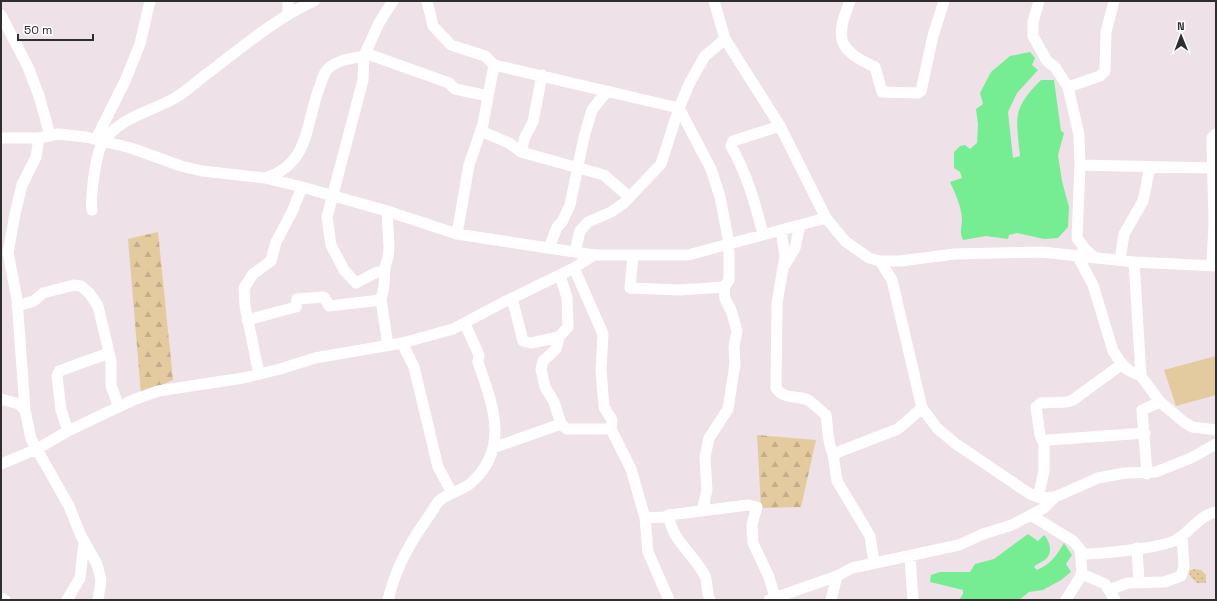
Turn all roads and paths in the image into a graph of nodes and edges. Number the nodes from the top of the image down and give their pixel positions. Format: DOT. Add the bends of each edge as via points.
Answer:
graph roads {
  1 [pos="150,1"];
  2 [pos="288,1"];
  3 [pos="314,1"];
  4 [pos="393,1"];
  5 [pos="427,1"];
  6 [pos="714,1"];
  7 [pos="850,1"];
  8 [pos="944,1"];
  9 [pos="1039,1"];
  10 [pos="1114,1"];
  11 [pos="1,15"];
  12 [pos="288,15"];
  13 [pos="725,39"];
  14 [pos="365,54"];
  15 [pos="494,64"];
  16 [pos="542,75"];
  17 [pos="1068,87"];
  18 [pos="607,91"];
  19 [pos="488,96"];
  20 [pos="679,108"];
  21 [pos="780,126"];
  22 [pos="481,131"];
  23 [pos="1216,134"];
  24 [pos="45,137"];
  25 [pos="1,138"];
  26 [pos="100,140"];
  27 [pos="522,152"];
  28 [pos="1080,165"];
  29 [pos="1150,167"];
  30 [pos="577,168"];
  31 [pos="1213,168"];
  32 [pos="265,178"];
  33 [pos="302,187"];
  34 [pos="332,196"];
  35 [pos="629,197"];
  36 [pos="92,210"];
  37 [pos="388,211"];
  38 [pos="826,218"];
  39 [pos="800,225"];
  40 [pos="781,230"];
  41 [pos="457,234"];
  42 [pos="763,234"];
  43 [pos="730,243"];
  44 [pos="549,248"];
  45 [pos="575,252"];
  46 [pos="633,255"];
  47 [pos="1077,255"];
  48 [pos="594,256"];
  49 [pos="1094,257"];
  50 [pos="1120,260"];
  51 [pos="880,261"];
  52 [pos="1134,262"];
  53 [pos="1214,266"];
  54 [pos="574,268"];
  55 [pos="784,268"];
  56 [pos="377,272"];
  57 [pos="1,274"];
  58 [pos="560,275"];
  59 [pos="12,278"];
  60 [pos="724,287"];
  61 [pos="512,298"];
  62 [pos="381,300"];
  63 [pos="17,306"];
  64 [pos="247,320"];
  65 [pos="465,324"];
  66 [pos="559,337"];
  67 [pos="402,343"];
  68 [pos="388,345"];
  69 [pos="109,353"];
  70 [pos="1122,364"];
  71 [pos="259,374"];
  72 [pos="1141,376"];
  73 [pos="1,399"];
  74 [pos="1160,402"];
  75 [pos="119,407"];
  76 [pos="922,408"];
  77 [pos="25,410"];
  78 [pos="562,424"];
  79 [pos="611,429"];
  80 [pos="1216,430"];
  81 [pos="68,431"];
  82 [pos="1145,433"];
  83 [pos="1044,444"];
  84 [pos="1216,444"];
  85 [pos="493,448"];
  86 [pos="37,449"];
  87 [pos="833,454"];
  88 [pos="1,464"];
  89 [pos="1147,474"];
  90 [pos="452,493"];
  91 [pos="1038,497"];
  92 [pos="1055,497"];
  93 [pos="702,511"];
  94 [pos="1216,512"];
  95 [pos="669,515"];
  96 [pos="1031,515"];
  97 [pos="645,518"];
  98 [pos="1182,536"];
  99 [pos="84,542"];
  100 [pos="1137,548"];
  101 [pos="1082,554"];
  102 [pos="910,557"];
  103 [pos="874,563"];
  104 [pos="1082,574"];
  105 [pos="837,576"];
  106 [pos="1139,582"];
  107 [pos="1109,590"];
  108 [pos="1,598"];
  109 [pos="773,598"];
  110 [pos="5,600"];
  111 [pos="67,600"];
  112 [pos="98,600"];
  113 [pos="388,600"];
  114 [pos="669,600"];
  115 [pos="710,600"];
  116 [pos="831,600"];
  117 [pos="912,600"];
  118 [pos="1066,600"];
  119 [pos="1115,600"];
  1 -- 26 [label="street" via="140,44"];
  2 -- 12 [label="street"];
  3 -- 12 [label="street"];
  4 -- 14 [label="street" via="379,23"];
  5 -- 15 [label="street" via="433,26 450,45 485,56"];
  6 -- 13 [label="street"];
  7 -- 8 [label="street" via="840,32 845,47 856,58 875,67 882,92 918,94 921,91"];
  9 -- 17 [label="street" via="1033,22 1033,36 1047,60 1055,67"];
  10 -- 17 [label="street" via="1106,32 1105,71 1100,76"];
  11 -- 24 [label="street" via="39,96"];
  12 -- 26 [label="street" via="176,98 125,120"];
  13 -- 20 [label="street" via="705,56"];
  13 -- 21 [label="street"];
  14 -- 19 [label="street" via="449,83 455,89"];
  14 -- 32 [label="street" via="340,61 326,70 307,136 298,154 283,171"];
  14 -- 34 [label="street" via="362,80"];
  15 -- 16 [label="street"];
  15 -- 19 [label="street"];
  16 -- 18 [label="street"];
  16 -- 27 [label="street" via="533,122 525,137"];
  17 -- 28 [label="street" via="1079,135"];
  18 -- 20 [label="street"];
  18 -- 30 [label="street" via="592,110"];
  19 -- 22 [label="street"];
  20 -- 35 [label="street" via="661,164"];
  20 -- 43 [label="street" via="711,169"];
  21 -- 38 [label="street"];
  21 -- 42 [label="street" via="733,141 731,146 742,165"];
  22 -- 27 [label="street" via="509,143"];
  22 -- 41 [label="street" via="468,165"];
  23 -- 31 [label="street" via="1212,138"];
  24 -- 25 [label="street"];
  24 -- 26 [label="street" via="73,134"];
  24 -- 59 [label="street" via="22,185 9,243"];
  26 -- 32 [label="street" via="202,171"];
  26 -- 36 [label="street"];
  27 -- 30 [label="street"];
  28 -- 29 [label="street"];
  28 -- 49 [label="street" via="1077,238"];
  29 -- 31 [label="street"];
  29 -- 50 [label="street" via="1142,201 1124,234"];
  30 -- 35 [label="street" via="604,175"];
  30 -- 44 [label="street" via="570,205 557,227"];
  31 -- 53 [label="street"];
  32 -- 33 [label="street"];
  33 -- 34 [label="street"];
  33 -- 64 [label="street" via="276,242 271,261 253,274 244,288"];
  34 -- 37 [label="street"];
  34 -- 56 [label="street" via="327,217 332,245 344,270 356,283"];
  35 -- 45 [label="street" via="611,212 588,222 580,231"];
  37 -- 41 [label="street"];
  37 -- 62 [label="street" via="389,246"];
  38 -- 39 [label="street"];
  38 -- 51 [label="street" via="845,241 869,258"];
  39 -- 40 [label="street"];
  39 -- 55 [label="street" via="795,248"];
  40 -- 42 [label="street"];
  40 -- 55 [label="street"];
  41 -- 44 [label="street"];
  42 -- 43 [label="street"];
  43 -- 46 [label="street" via="688,255"];
  43 -- 60 [label="street" via="729,280"];
  44 -- 45 [label="street"];
  45 -- 48 [label="street"];
  46 -- 48 [label="street"];
  46 -- 60 [label="street" via="630,288 679,290"];
  47 -- 49 [label="street"];
  47 -- 51 [label="street" via="1042,252 955,254"];
  47 -- 70 [label="street" via="1093,286 1113,351"];
  48 -- 54 [label="street"];
  49 -- 50 [label="street"];
  50 -- 52 [label="street"];
  51 -- 76 [label="street" via="892,280"];
  52 -- 53 [label="street"];
  52 -- 72 [label="street"];
  54 -- 58 [label="street"];
  54 -- 79 [label="street" via="603,334 601,370 604,407 612,420"];
  55 -- 87 [label="street" via="777,302 776,388 779,393 786,396 808,400 826,415 829,446"];
  57 -- 59 [label="street"];
  58 -- 61 [label="street"];
  58 -- 66 [label="street" via="567,298 568,326"];
  59 -- 63 [label="street"];
  60 -- 93 [label="street" via="724,299 731,310 737,331 734,347 735,364 728,409 709,438 706,457 707,490"];
  61 -- 65 [label="street"];
  61 -- 66 [label="street" via="524,341"];
  62 -- 64 [label="street" via="329,306 324,297 297,299 296,307"];
  62 -- 68 [label="street"];
  63 -- 69 [label="street" via="34,301 43,293 74,285 81,286 98,306"];
  63 -- 77 [label="street"];
  64 -- 71 [label="street"];
  65 -- 67 [label="street"];
  65 -- 85 [label="street" via="479,355 478,362 494,409"];
  66 -- 78 [label="street" via="556,349 543,361 541,369 545,387"];
  67 -- 68 [label="street"];
  67 -- 90 [label="street" via="414,367 438,467"];
  68 -- 71 [label="street" via="315,358"];
  69 -- 75 [label="street" via="111,386"];
  69 -- 81 [label="street" via="58,372 61,410"];
  70 -- 72 [label="street"];
  70 -- 83 [label="street" via="1073,400 1038,404 1036,407 1040,435"];
  71 -- 75 [label="street" via="158,391"];
  72 -- 74 [label="street"];
  73 -- 77 [label="street" via="19,404"];
  74 -- 80 [label="street" via="1192,427"];
  74 -- 82 [label="street" via="1143,409"];
  75 -- 81 [label="street"];
  76 -- 87 [label="street" via="898,429"];
  76 -- 91 [label="street" via="937,428 956,444"];
  77 -- 86 [label="street"];
  78 -- 79 [label="street" via="567,429"];
  78 -- 85 [label="street"];
  79 -- 97 [label="street" via="631,469"];
  81 -- 86 [label="street"];
  82 -- 83 [label="street" via="1049,440"];
  82 -- 89 [label="street"];
  83 -- 91 [label="street" via="1044,471"];
  84 -- 89 [label="street" via="1191,458"];
  85 -- 90 [label="street" via="484,468 470,484"];
  86 -- 88 [label="street"];
  86 -- 99 [label="street" via="69,506"];
  87 -- 103 [label="street" via="837,481 870,536"];
  89 -- 92 [label="street" via="1125,473 1098,478"];
  90 -- 113 [label="street" via="438,502 407,547"];
  91 -- 92 [label="street"];
  92 -- 96 [label="street" via="1044,508"];
  93 -- 95 [label="street"];
  93 -- 109 [label="street" via="748,505 757,507 752,524 753,543 769,577"];
  94 -- 98 [label="street" via="1207,514"];
  95 -- 97 [label="street"];
  95 -- 115 [label="street" via="669,522 680,541 705,577"];
  96 -- 101 [label="street" via="1073,541"];
  96 -- 102 [label="street" via="959,546"];
  97 -- 114 [label="street" via="648,552"];
  98 -- 100 [label="street" via="1166,545"];
  98 -- 106 [label="street" via="1184,567 1181,576 1164,582"];
  99 -- 111 [label="street" via="80,578"];
  99 -- 112 [label="street" via="97,564 100,580"];
  100 -- 101 [label="street"];
  100 -- 106 [label="street"];
  101 -- 104 [label="street"];
  102 -- 103 [label="street"];
  102 -- 117 [label="street"];
  103 -- 105 [label="street" via="852,568"];
  104 -- 107 [label="street" via="1100,580"];
  104 -- 118 [label="street"];
  105 -- 109 [label="street"];
  105 -- 116 [label="street"];
  106 -- 107 [label="street"];
  107 -- 119 [label="street"];
  108 -- 110 [label="street"];
}
